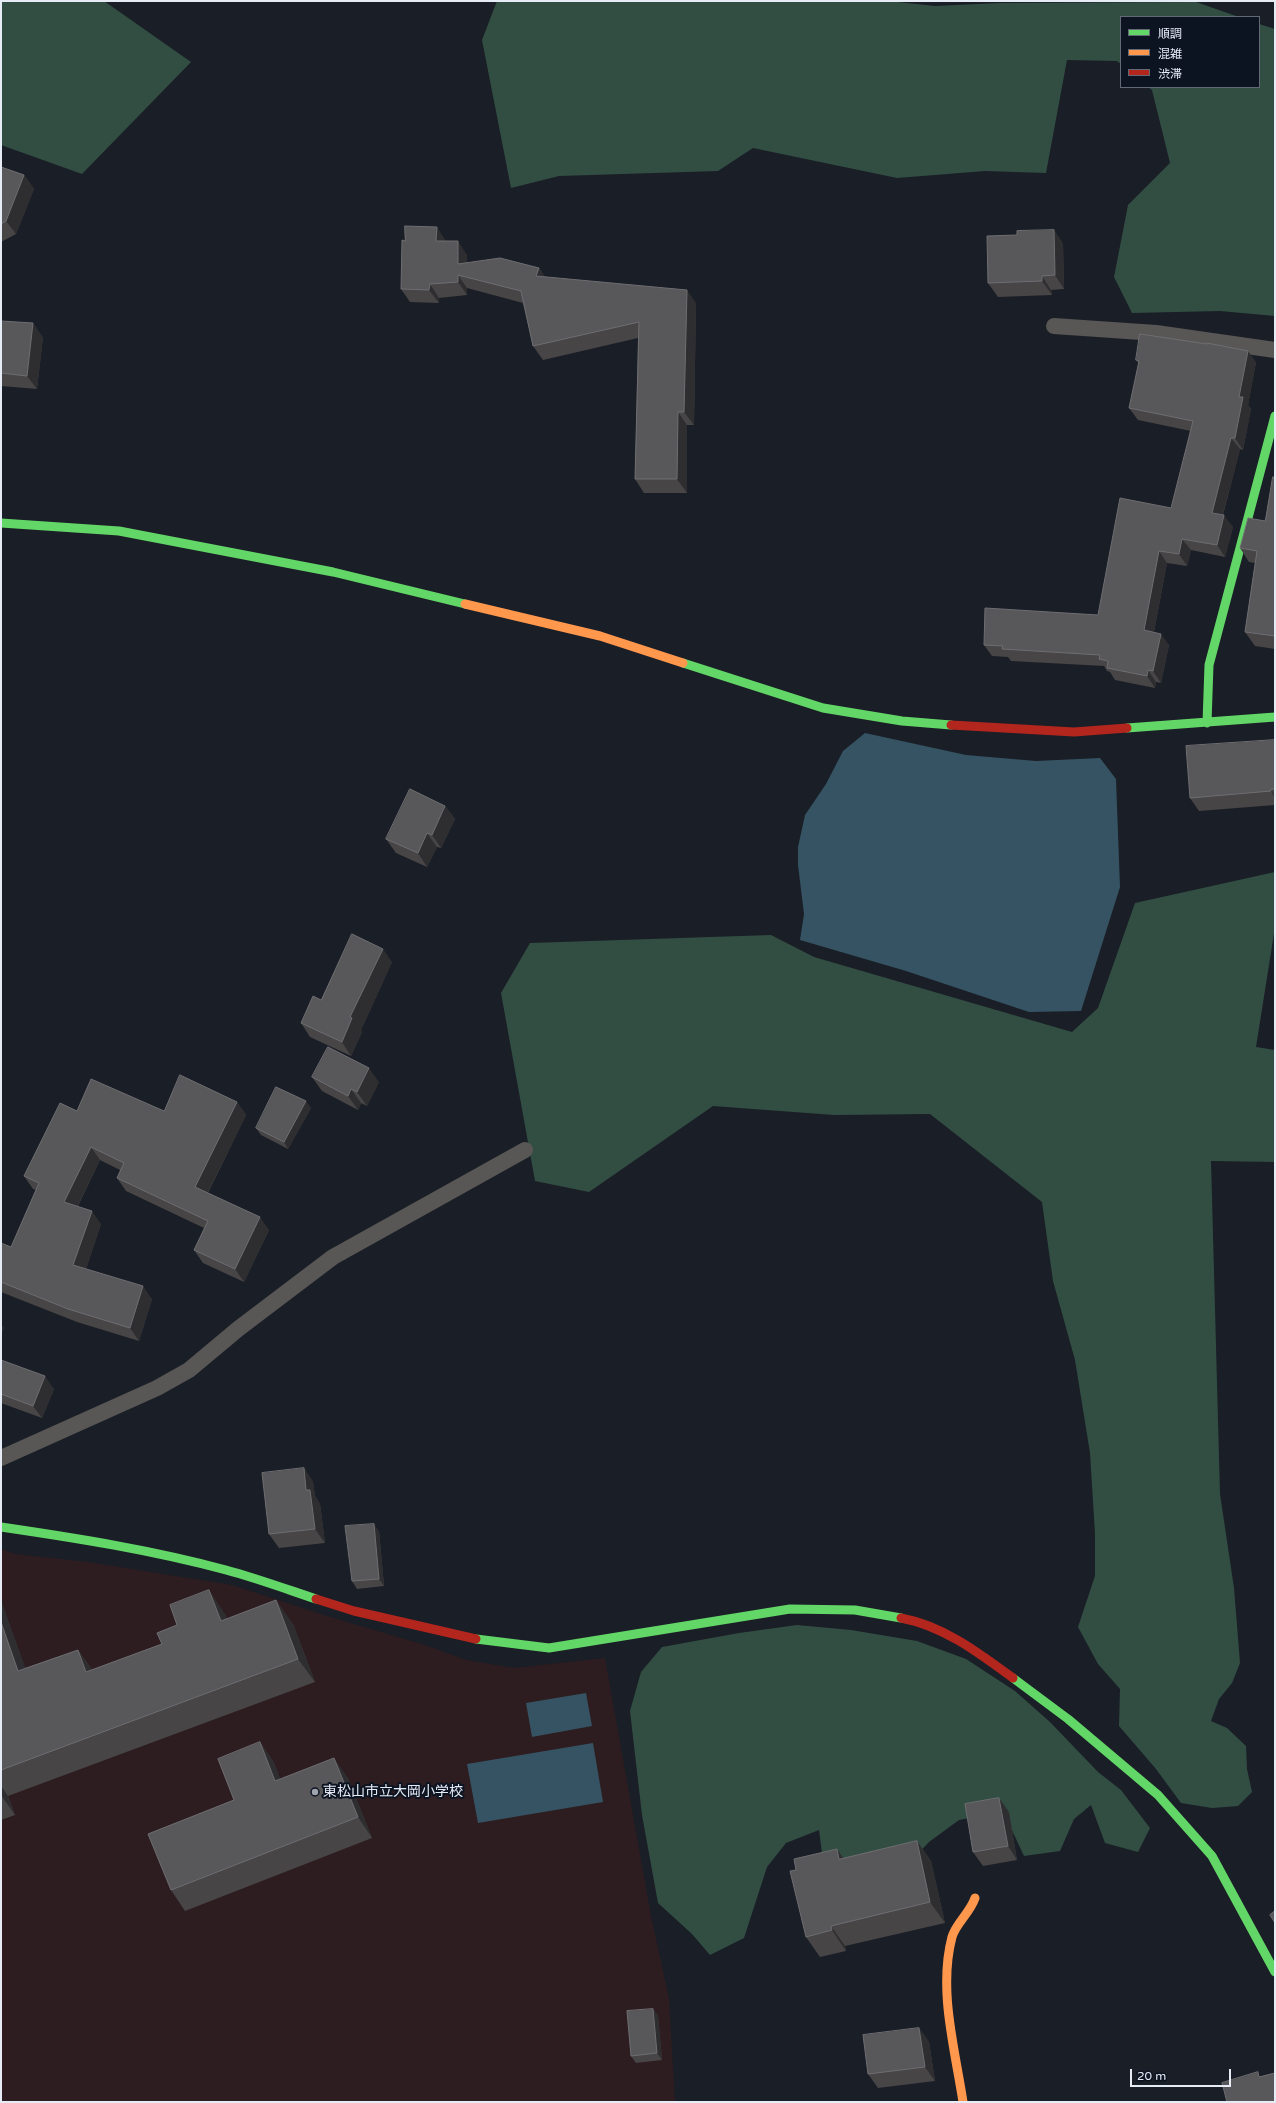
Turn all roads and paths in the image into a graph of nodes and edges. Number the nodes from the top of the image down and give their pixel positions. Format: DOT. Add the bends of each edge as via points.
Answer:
graph roads {
  1 [pos="1054,326"];
  2 [pos="1275,350"];
  3 [pos="1275,416"];
  4 [pos="1,523"];
  5 [pos="1275,718"];
  6 [pos="1207,723"];
  7 [pos="525,1150"];
  8 [pos="1,1458"];
  9 [pos="1,1527"];
  10 [pos="975,1898"];
  11 [pos="1275,1972"];
  12 [pos="963,2102"];
  1 -- 2 [label="lane" via="1156,334"];
  3 -- 6 [label="street" via="1209,665"];
  4 -- 6 [label="street" via="119,531 333,572 600,636 822,708 902,721 990,729 1074,732"];
  5 -- 6 [label="street"];
  7 -- 8 [label="lane" via="333,1257 238,1329 189,1370 157,1388"];
  9 -- 11 [label="street" via="73,1538 226,1570 354,1611 475,1639 549,1648 790,1608 855,1610 910,1620 948,1634 978,1652 1068,1719 1158,1795 1212,1856"];
  10 -- 12 [label="street" via="972,1907 952,1936 946,1975"];
}
